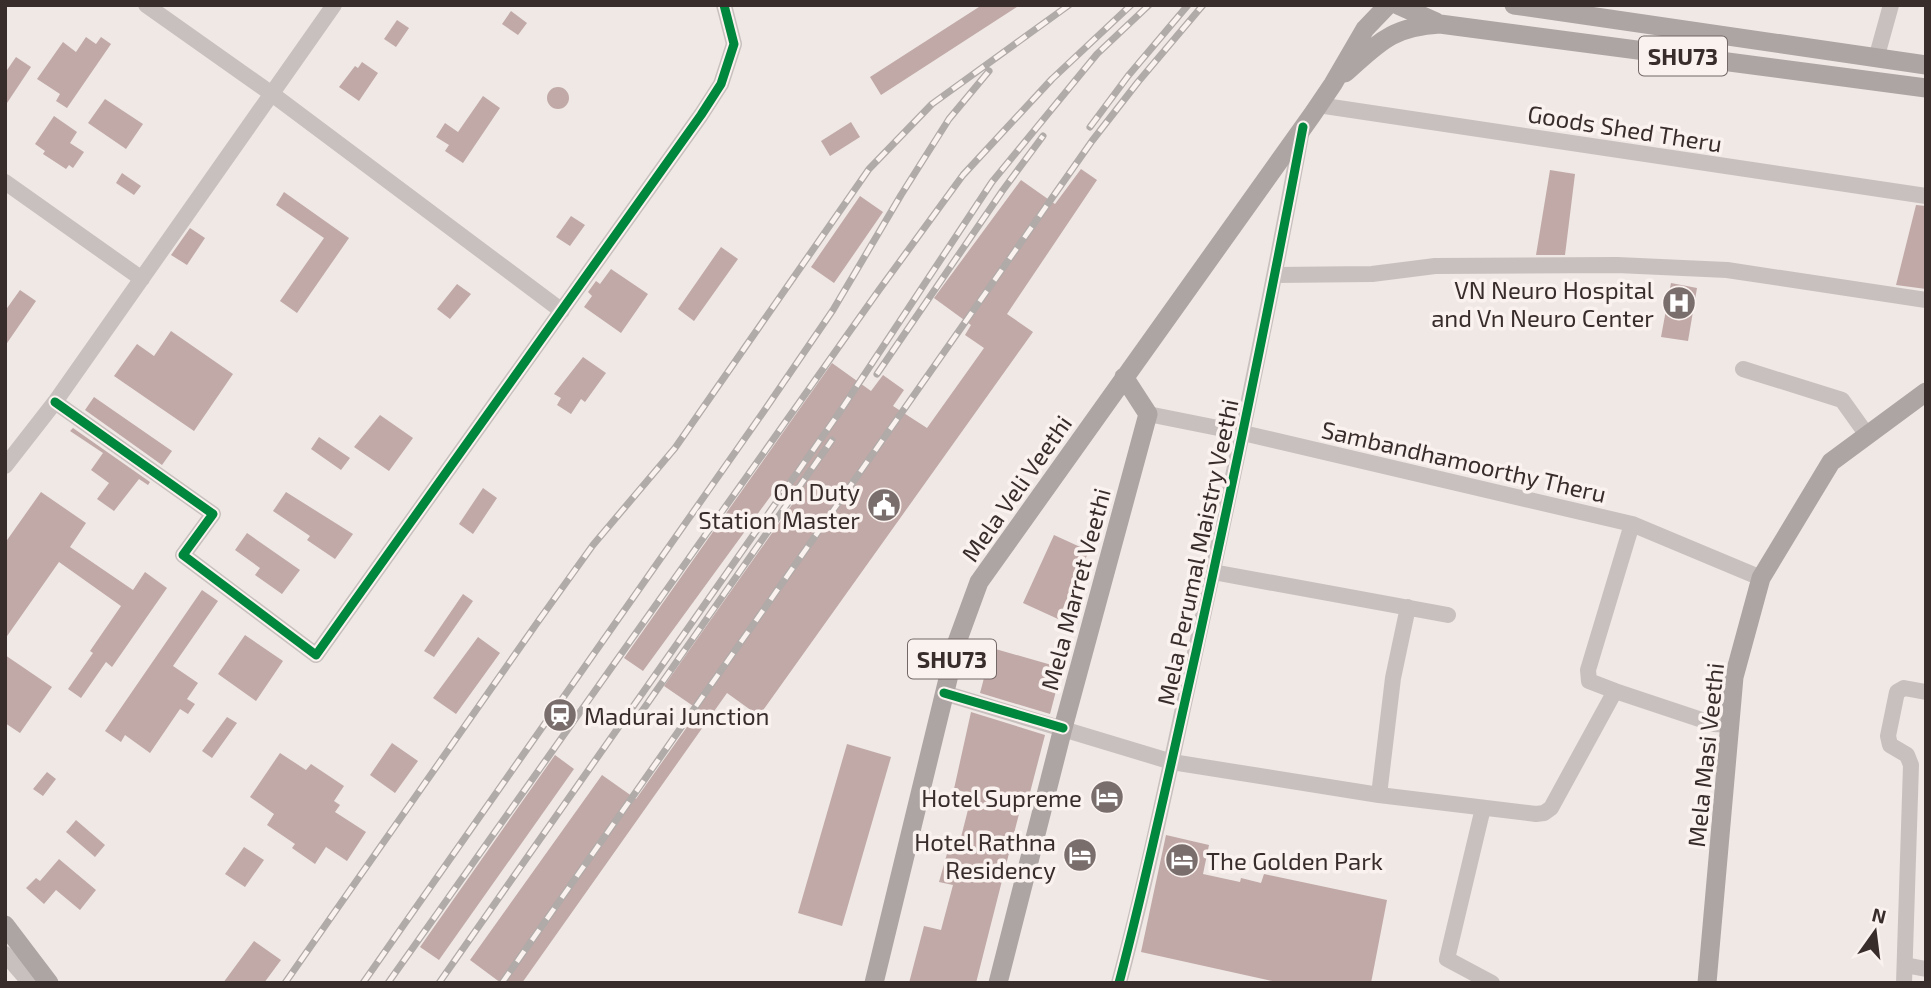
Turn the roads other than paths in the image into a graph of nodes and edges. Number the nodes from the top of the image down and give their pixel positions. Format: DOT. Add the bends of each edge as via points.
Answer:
graph roads {
  1 [pos="146,5"];
  2 [pos="334,5"];
  3 [pos="724,5"];
  4 [pos="1388,5"];
  5 [pos="1398,5"];
  6 [pos="1514,5"];
  7 [pos="1891,5"];
  8 [pos="1440,24"];
  9 [pos="1877,59"];
  10 [pos="1926,65"];
  11 [pos="1333,84"];
  12 [pos="1926,88"];
  13 [pos="272,94"];
  14 [pos="1318,105"];
  15 [pos="1303,127"];
  16 [pos="5,181"];
  17 [pos="1926,196"];
  18 [pos="1275,275"];
  19 [pos="142,279"];
  20 [pos="1926,300"];
  21 [pos="562,311"];
  22 [pos="1743,369"];
  23 [pos="1124,377"];
  24 [pos="1926,392"];
  25 [pos="55,402"];
  26 [pos="1148,414"];
  27 [pos="1243,433"];
  28 [pos="1867,435"];
  29 [pos="5,466"];
  30 [pos="1632,524"];
  31 [pos="1213,572"];
  32 [pos="1761,578"];
  33 [pos="1408,607"];
  34 [pos="1448,615"];
  35 [pos="1615,691"];
  36 [pos="944,692"];
  37 [pos="1926,692"];
  38 [pos="1730,725"];
  39 [pos="1063,728"];
  40 [pos="1171,762"];
  41 [pos="1379,794"];
  42 [pos="1483,808"];
  43 [pos="5,925"];
  44 [pos="5,954"];
  45 [pos="1905,965"];
  46 [pos="1926,969"];
  47 [pos="30,983"];
  48 [pos="49,983"];
  49 [pos="874,983"];
  50 [pos="998,983"];
  51 [pos="1119,983"];
  52 [pos="1492,983"];
  53 [pos="1707,983"];
  54 [pos="1903,983"];
  1 -- 13 [label="street"];
  2 -- 13 [label="street"];
  3 -- 21 [label="street" via="734,44 721,84"];
  4 -- 11 [label="main road, Mela Veli Veethi / SHU73" via="1365,29"];
  5 -- 8 [label="main road"];
  6 -- 9 [label="main road, SHU73"];
  7 -- 9 [label="street"];
  8 -- 11 [label="main road, Mela Veli Veethi / SHU73" via="1399,30"];
  8 -- 12 [label="main road, SHU73"];
  9 -- 10 [label="main road, SHU73"];
  11 -- 14 [label="main road, Mela Veli Veethi / SHU73"];
  13 -- 19 [label="street"];
  13 -- 21 [label="street"];
  14 -- 15 [label="main road, Mela Veli Veethi / SHU73"];
  14 -- 17 [label="street, Goods Shed Theru"];
  15 -- 18 [label="street, Mela Perumal Maistry Veethi"];
  15 -- 23 [label="main road, Mela Veli Veethi / SHU73"];
  16 -- 19 [label="street"];
  18 -- 20 [label="street" via="1373,274 1435,266 1617,265 1727,270"];
  18 -- 27 [label="street, Mela Perumal Maistry Veethi"];
  19 -- 25 [label="street"];
  21 -- 25 [label="street" via="316,655 183,555 213,514"];
  22 -- 28 [label="street" via="1842,400"];
  23 -- 26 [label="main road"];
  23 -- 36 [label="main road, Mela Veli Veethi / SHU73" via="979,582"];
  24 -- 28 [label="main road, Mela Masi Veethi"];
  25 -- 29 [label="street"];
  26 -- 27 [label="street, Sambandhamoorthy Theru"];
  26 -- 39 [label="main road, Mela Marret Veethi"];
  27 -- 30 [label="street, Sambandhamoorthy Theru"];
  27 -- 31 [label="street, Mela Perumal Maistry Veethi"];
  28 -- 32 [label="main road, Mela Masi Veethi" via="1831,462"];
  30 -- 32 [label="street, Sambandhamoorthy Theru"];
  30 -- 35 [label="street" via="1588,670 1589,681"];
  31 -- 33 [label="street"];
  31 -- 40 [label="street, Mela Perumal Maistry Veethi"];
  32 -- 38 [label="main road, Mela Masi Veethi" via="1734,677"];
  33 -- 34 [label="street"];
  33 -- 41 [label="street" via="1393,678"];
  35 -- 38 [label="street" via="1714,724"];
  35 -- 42 [label="street" via="1551,808 1536,814"];
  36 -- 39 [label="street"];
  36 -- 49 [label="main road, Mela Veli Veethi / SHU73"];
  37 -- 45 [label="street" via="1904,688 1897,692 1888,736 1890,745 1907,755 1911,765"];
  38 -- 53 [label="main road, Mela Masi Veethi"];
  39 -- 40 [label="street"];
  39 -- 50 [label="main road, Mela Marret Veethi"];
  40 -- 41 [label="street"];
  40 -- 51 [label="street, Mela Perumal Maistry Veethi"];
  41 -- 42 [label="street"];
  42 -- 52 [label="street" via="1447,959"];
  43 -- 48 [label="main road"];
  44 -- 47 [label="street"];
  45 -- 46 [label="street"];
  45 -- 54 [label="street"];
}
